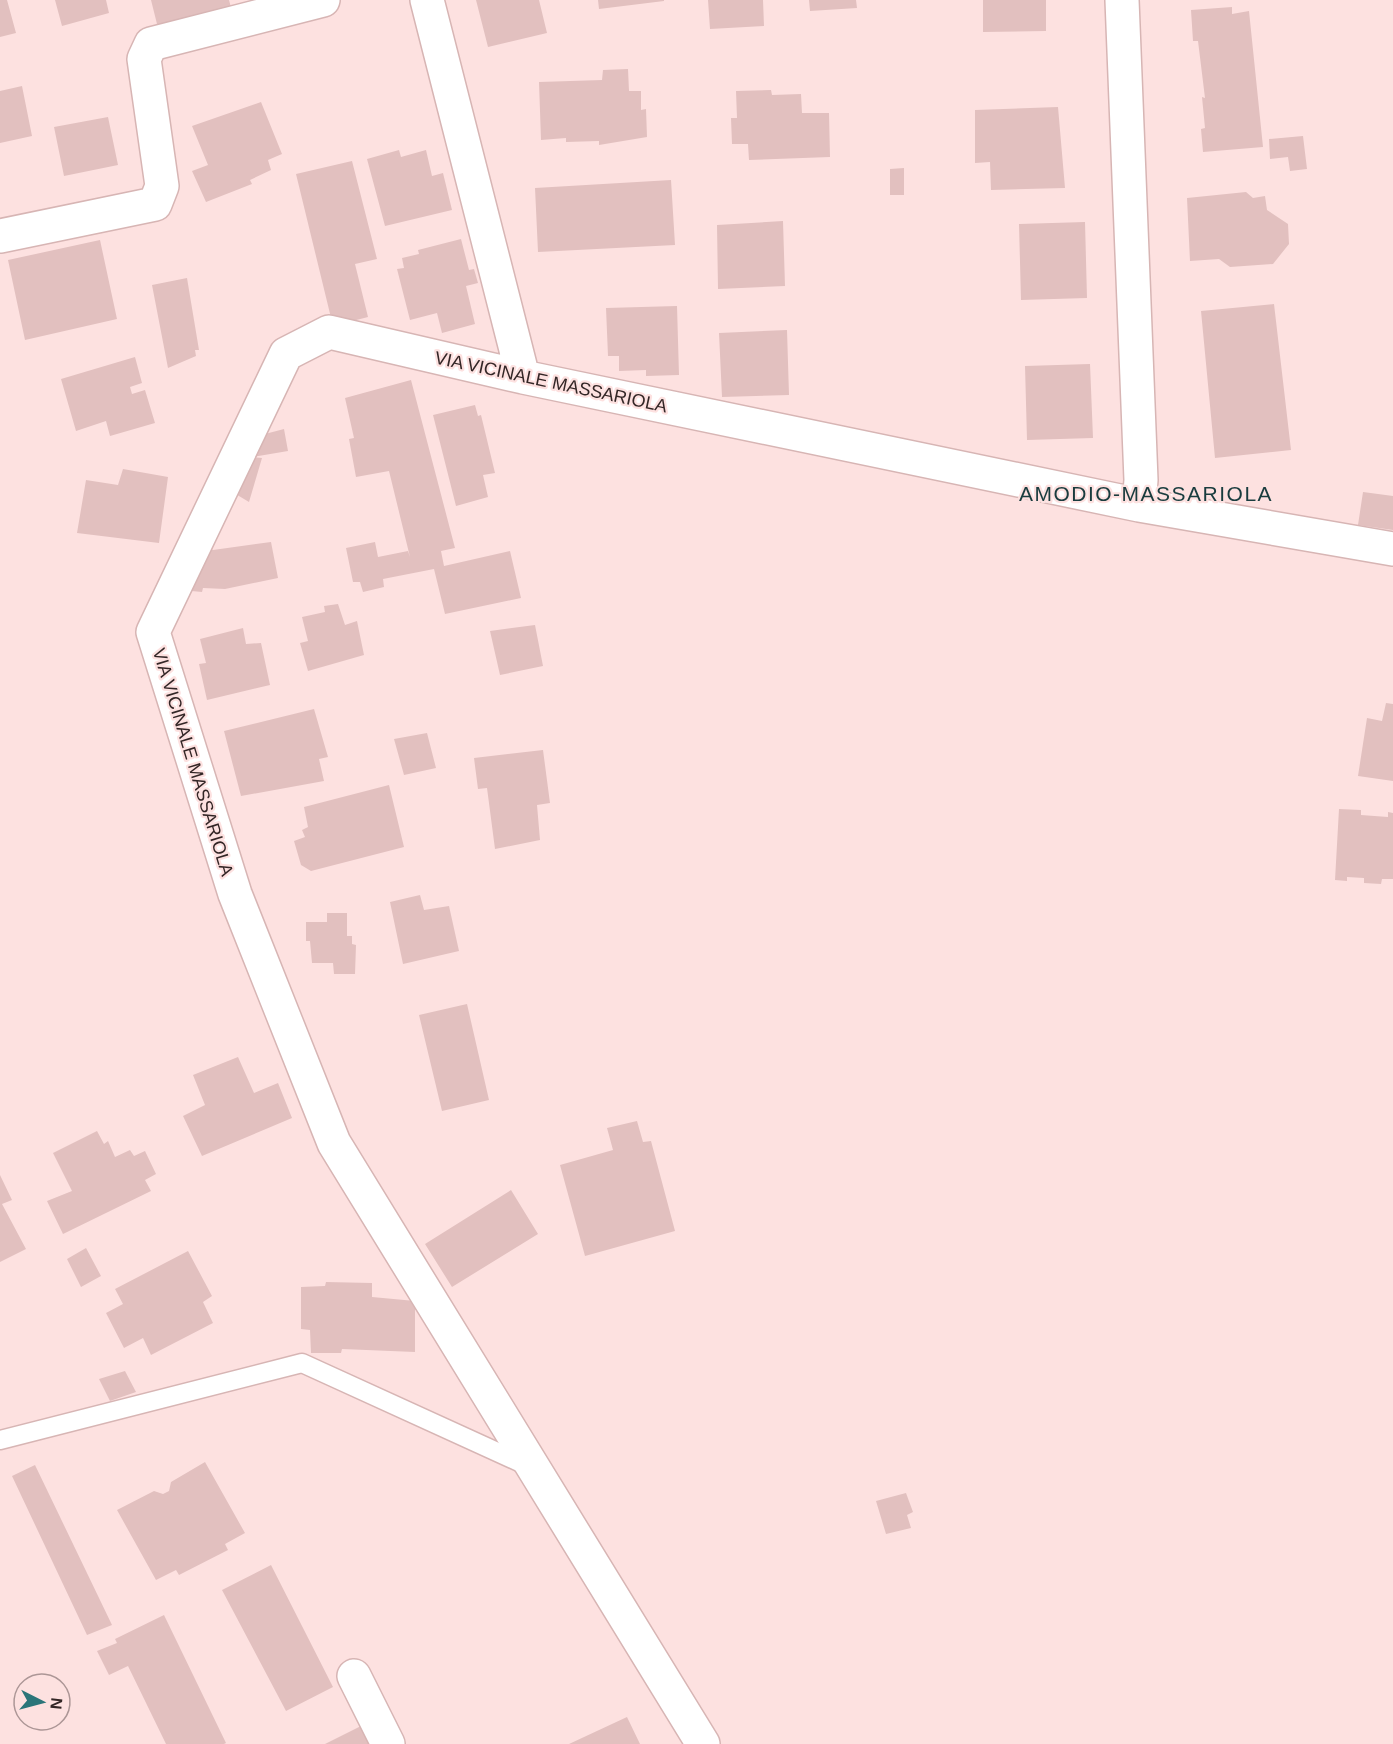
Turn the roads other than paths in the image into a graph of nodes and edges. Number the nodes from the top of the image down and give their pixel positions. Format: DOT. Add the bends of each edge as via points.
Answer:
graph roads {
  1 [pos="323,0"];
  2 [pos="427,0"];
  3 [pos="1122,0"];
  4 [pos="0,236"];
  5 [pos="523,377"];
  6 [pos="1139,505"];
  7 [pos="1393,549"];
  8 [pos="0,1440"];
  9 [pos="531,1468"];
  10 [pos="354,1676"];
  11 [pos="388,1744"];
  12 [pos="703,1744"];
  1 -- 4 [label="street" via="150,44 144,59 162,186 155,204"];
  2 -- 5 [label="street"];
  3 -- 6 [label="street"];
  5 -- 6 [label="street, VIA VICINALE MASSARIOLA"];
  5 -- 9 [label="street, VIA VICINALE MASSARIOLA" via="330,332 286,354 153,632 235,894 334,1143"];
  6 -- 7 [label="street, VIA VICINALE MASSARIOLA"];
  8 -- 9 [label="lane" via="302,1363"];
  9 -- 12 [label="street, VIA VICINALE MASSARIOLA"];
  10 -- 11 [label="street"];
}
